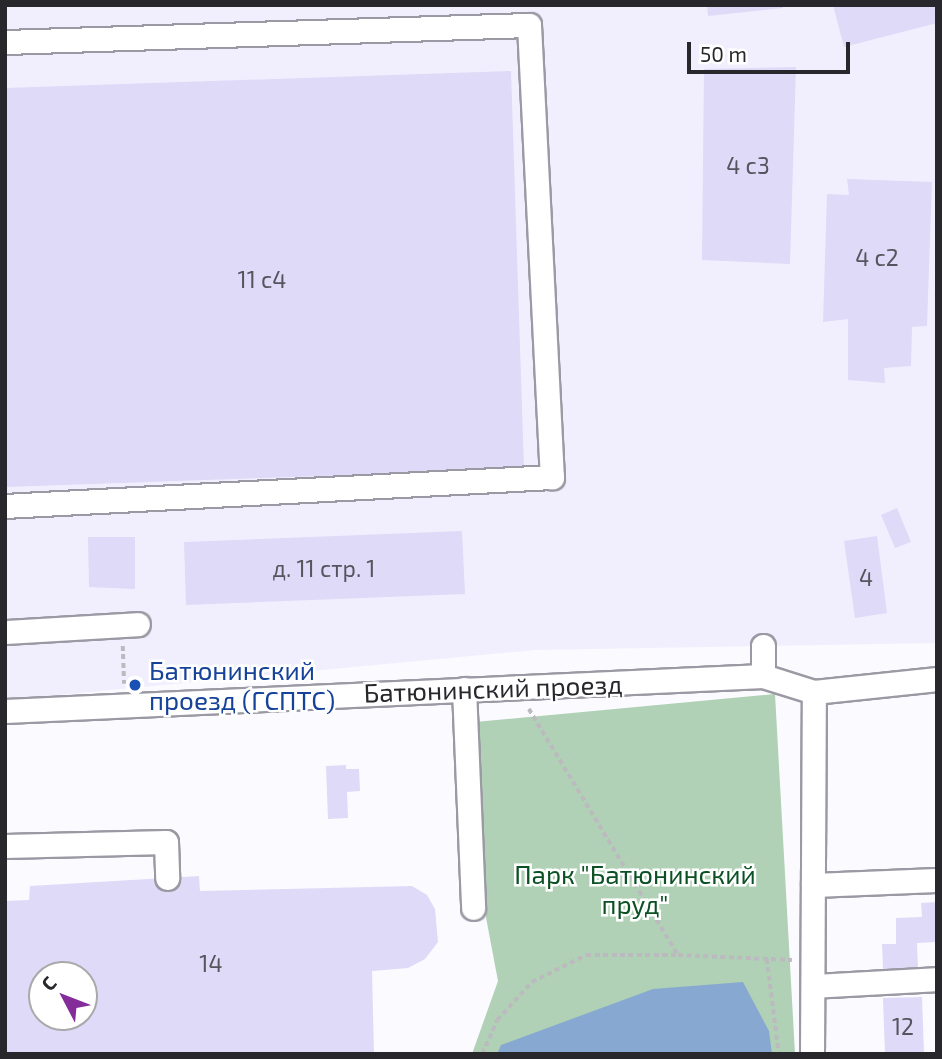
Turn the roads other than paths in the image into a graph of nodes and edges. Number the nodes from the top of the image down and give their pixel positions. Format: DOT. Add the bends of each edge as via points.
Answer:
graph roads {
  1 [pos="5,42"];
  2 [pos="5,506"];
  3 [pos="130,625"];
  4 [pos="5,632"];
  5 [pos="763,646"];
  6 [pos="764,676"];
  7 [pos="937,679"];
  8 [pos="464,689"];
  9 [pos="814,692"];
  10 [pos="5,711"];
  11 [pos="5,846"];
  12 [pos="167,878"];
  13 [pos="937,880"];
  14 [pos="813,886"];
  15 [pos="472,908"];
  16 [pos="937,979"];
  17 [pos="813,986"];
  18 [pos="813,1054"];
  1 -- 2 [label="street" via="528,25 552,477"];
  3 -- 4 [label="street"];
  5 -- 6 [label="street"];
  6 -- 8 [label="street, Батюнинский проезд"];
  6 -- 9 [label="street, Батюнинский проезд"];
  7 -- 9 [label="street, Батюнинский проезд"];
  8 -- 10 [label="street, Батюнинский проезд"];
  8 -- 15 [label="street"];
  9 -- 14 [label="street"];
  11 -- 12 [label="street" via="166,842"];
  13 -- 14 [label="street"];
  14 -- 17 [label="street"];
  16 -- 17 [label="street"];
  17 -- 18 [label="street"];
}
